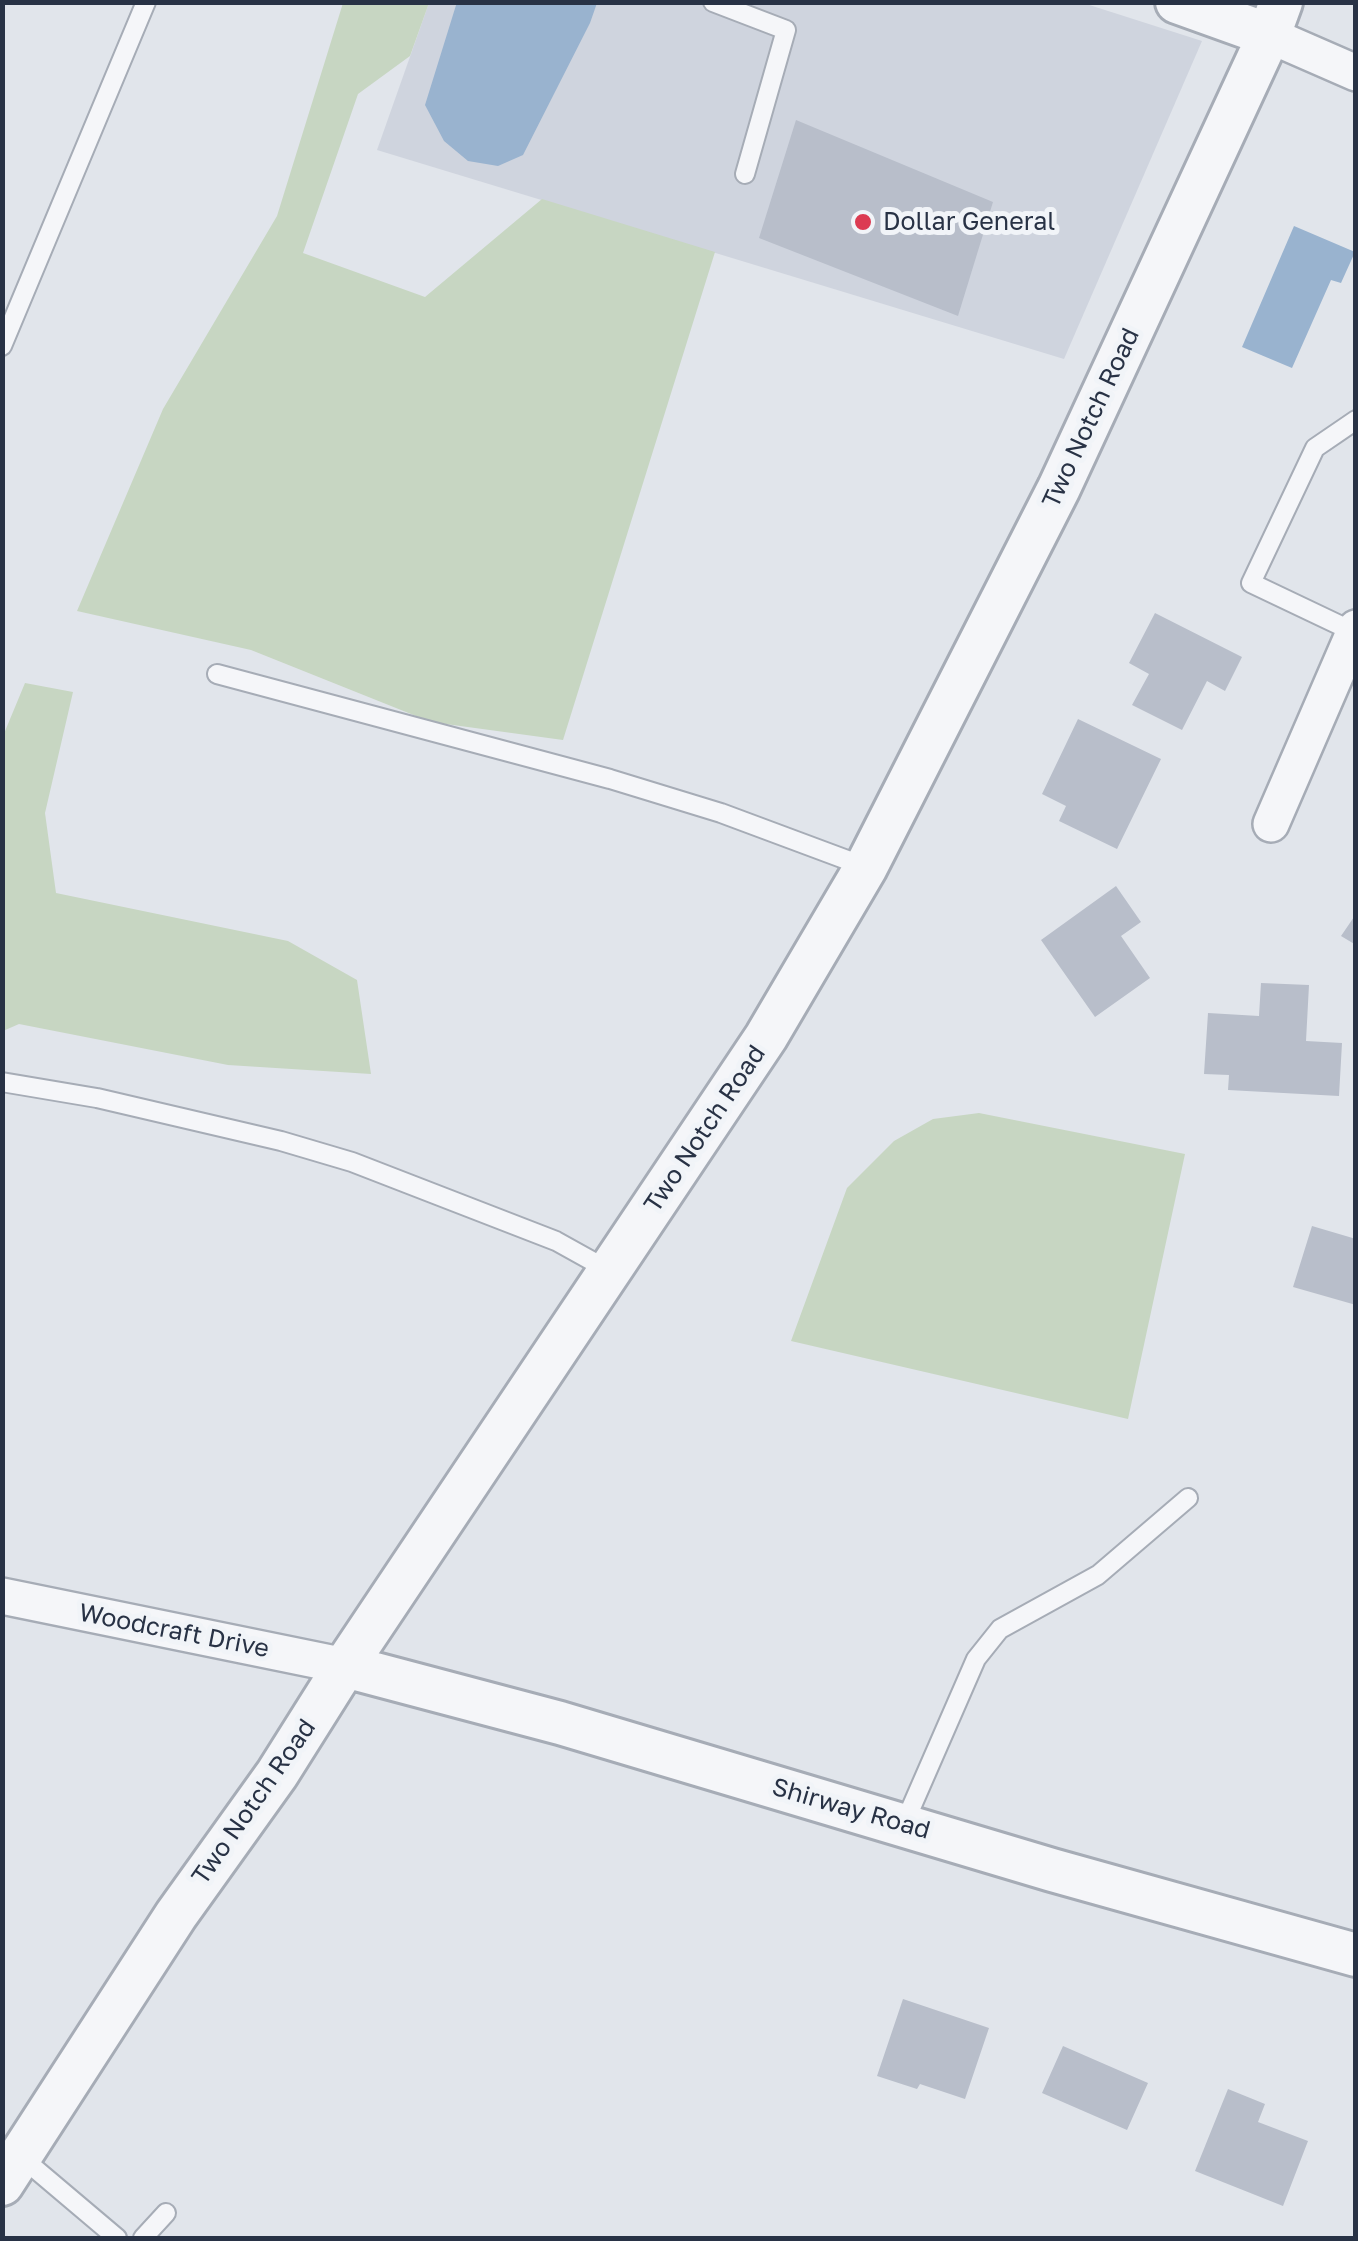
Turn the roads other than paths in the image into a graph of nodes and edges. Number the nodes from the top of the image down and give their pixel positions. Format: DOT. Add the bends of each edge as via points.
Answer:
graph roads {
  1 [pos="146,2"];
  2 [pos="713,2"];
  3 [pos="1176,2"];
  4 [pos="1275,19"];
  5 [pos="1356,73"];
  6 [pos="745,174"];
  7 [pos="2,346"];
  8 [pos="1356,420"];
  9 [pos="1355,630"];
  10 [pos="217,674"];
  11 [pos="1270,824"];
  12 [pos="866,867"];
  13 [pos="2,1082"];
  14 [pos="610,1272"];
  15 [pos="1188,1498"];
  16 [pos="2,1596"];
  17 [pos="345,1666"];
  18 [pos="904,1824"];
  19 [pos="1356,1955"];
  20 [pos="11,2170"];
  21 [pos="166,2213"];
  22 [pos="117,2238"];
  23 [pos="143,2238"];
  1 -- 7 [label="lane"];
  2 -- 6 [label="lane" via="786,30"];
  3 -- 4 [label="street"];
  4 -- 5 [label="street"];
  4 -- 12 [label="street, Two Notch Road" via="1059,488"];
  8 -- 9 [label="lane" via="1315,448 1251,583"];
  9 -- 11 [label="street"];
  10 -- 12 [label="lane" via="610,779"];
  12 -- 14 [label="street, Two Notch Road" via="766,1038"];
  13 -- 14 [label="lane" via="96,1098 352,1162 556,1241"];
  14 -- 17 [label="street, Two Notch Road"];
  15 -- 18 [label="lane" via="1098,1575 1000,1629 976,1659"];
  16 -- 17 [label="street, Woodcraft Drive"];
  17 -- 18 [label="street, Shirway Road"];
  17 -- 20 [label="street, Two Notch Road"];
  18 -- 19 [label="street, Shirway Road"];
  20 -- 22 [label="lane"];
  21 -- 23 [label="lane"];
}
